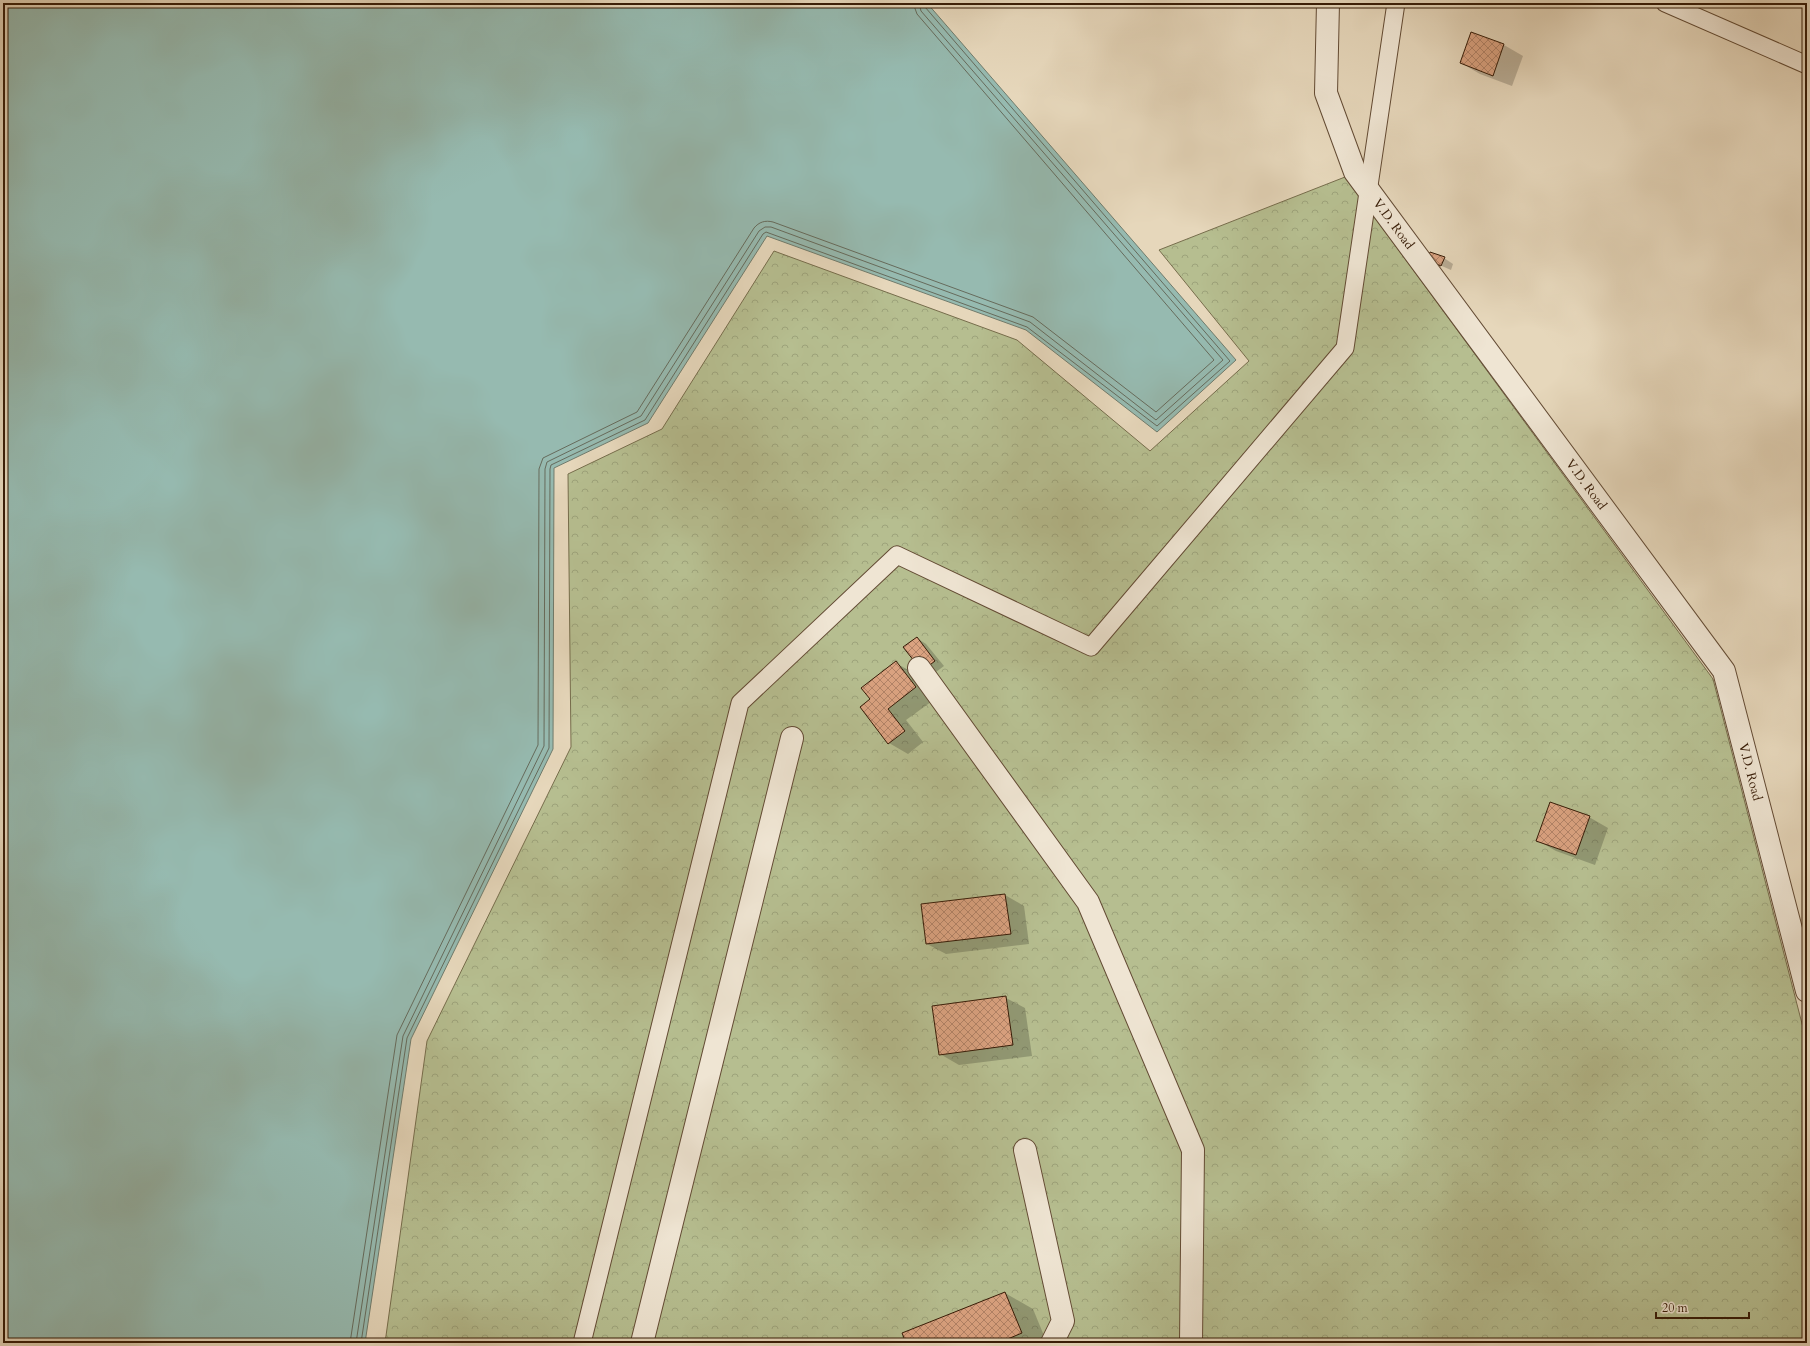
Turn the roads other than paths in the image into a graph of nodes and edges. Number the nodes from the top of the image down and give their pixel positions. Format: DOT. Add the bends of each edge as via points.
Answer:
graph roads {
  1 [pos="1328,3"];
  2 [pos="1396,3"];
  3 [pos="1665,3"];
  4 [pos="1807,65"];
  5 [pos="1368,189"];
  6 [pos="919,668"];
  7 [pos="792,738"];
  8 [pos="1807,991"];
  9 [pos="1025,1150"];
  10 [pos="582,1343"];
  11 [pos="642,1343"];
  12 [pos="1052,1343"];
  13 [pos="1191,1343"];
  1 -- 5 [label="street, V.D. Road" via="1326,93 1355,172"];
  2 -- 5 [label="lane"];
  3 -- 4 [label="lane"];
  5 -- 8 [label="street, V.D. Road" via="1724,671"];
  5 -- 10 [label="lane" via="1345,348 1091,647 897,555 740,702"];
  6 -- 13 [label="street" via="1088,902 1193,1150"];
  7 -- 11 [label="street"];
  9 -- 12 [label="street" via="1063,1321"];
}
